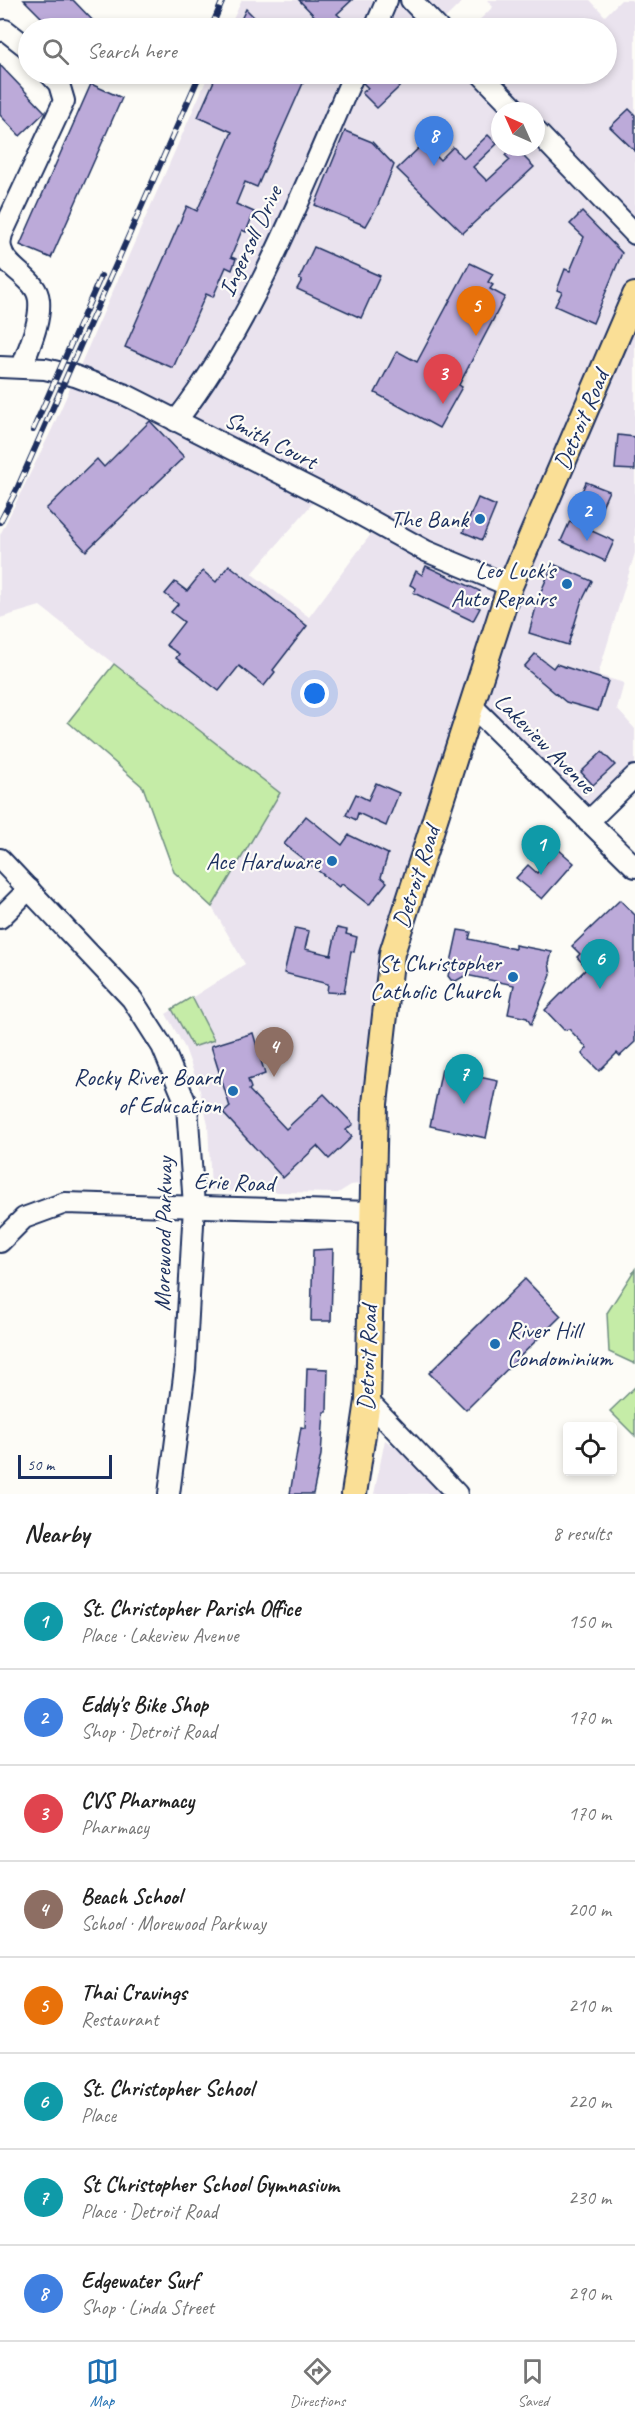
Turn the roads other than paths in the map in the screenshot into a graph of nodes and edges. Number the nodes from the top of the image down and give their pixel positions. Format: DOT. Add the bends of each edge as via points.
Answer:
graph roads {
  1 [pos="387,0"];
  2 [pos="411,0"];
  3 [pos="379,18"];
  4 [pos="428,18"];
  5 [pos="0,32"];
  6 [pos="18,40"];
  7 [pos="59,84"];
  8 [pos="350,84"];
  9 [pos="491,84"];
  10 [pos="508,102"];
  11 [pos="545,140"];
  12 [pos="635,234"];
  13 [pos="635,295"];
  14 [pos="0,367"];
  15 [pos="22,367"];
  16 [pos="176,421"];
  17 [pos="510,586"];
  18 [pos="471,705"];
  19 [pos="635,776"];
  20 [pos="588,822"];
  21 [pos="0,859"];
  22 [pos="635,867"];
  23 [pos="29,889"];
  24 [pos="0,918"];
  25 [pos="194,1206"];
  26 [pos="371,1212"];
  27 [pos="0,1242"];
  28 [pos="368,1401"];
  29 [pos="169,1494"];
  30 [pos="354,1494"];
  31 [pos="457,1494"];
  1 -- 3 [label="street"];
  2 -- 4 [label="street"];
  5 -- 6 [label="street" via="5,30"];
  7 -- 15 [label="street" via="64,100 2,234 1,249 6,259 39,298 37,321"];
  8 -- 16 [label="street, Ingersoll Drive" via="224,352"];
  9 -- 10 [label="street"];
  11 -- 12 [label="street"];
  13 -- 17 [label="main road, Detroit Road"];
  14 -- 15 [label="street, Smith Court"];
  15 -- 16 [label="street, Smith Court" via="75,376 126,395"];
  16 -- 17 [label="street, Smith Court" via="426,550"];
  17 -- 18 [label="main road, Detroit Road"];
  18 -- 20 [label="street, Lakeview Avenue"];
  18 -- 26 [label="main road, Detroit Road" via="392,953 375,1104"];
  19 -- 20 [label="street"];
  20 -- 22 [label="street, Lakeview Avenue"];
  21 -- 23 [label="street, Morewood Parkway"];
  23 -- 24 [label="street"];
  23 -- 25 [label="street, Morewood Parkway" via="132,999 162,1046 188,1106"];
  25 -- 26 [label="street, Erie Road"];
  25 -- 27 [label="street, Erie Road" via="65,1203 24,1218"];
  25 -- 29 [label="street, Morewood Parkway" via="185,1369"];
  26 -- 28 [label="main road, Detroit Road"];
  28 -- 30 [label="main road, Detroit Road"];
  28 -- 31 [label="street"];
}
